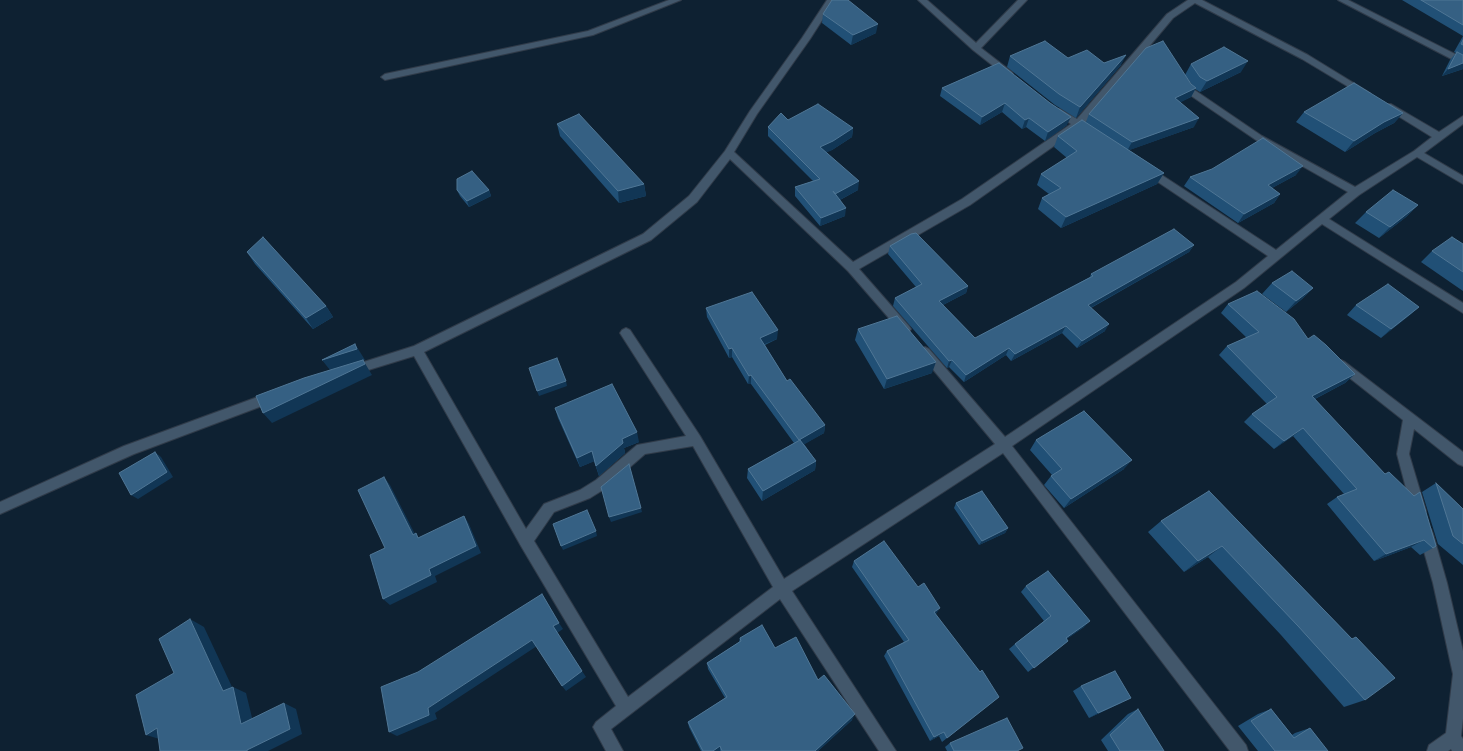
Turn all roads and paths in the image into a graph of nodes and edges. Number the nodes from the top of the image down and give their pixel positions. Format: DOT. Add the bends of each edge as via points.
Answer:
graph roads {
  1 [pos="677,0"];
  2 [pos="832,0"];
  3 [pos="922,0"];
  4 [pos="1023,0"];
  5 [pos="1193,0"];
  6 [pos="1196,0"];
  7 [pos="1342,0"];
  8 [pos="1156,33"];
  9 [pos="1162,44"];
  10 [pos="976,48"];
  11 [pos="1463,62"];
  12 [pos="1179,73"];
  13 [pos="385,77"];
  14 [pos="1016,80"];
  15 [pos="1051,108"];
  16 [pos="1463,119"];
  17 [pos="1078,124"];
  18 [pos="1098,137"];
  19 [pos="1440,137"];
  20 [pos="729,153"];
  21 [pos="1417,153"];
  22 [pos="1137,164"];
  23 [pos="1463,181"];
  24 [pos="1356,192"];
  25 [pos="1322,219"];
  26 [pos="1276,256"];
  27 [pos="852,268"];
  28 [pos="1463,309"];
  29 [pos="626,333"];
  30 [pos="417,350"];
  31 [pos="1334,359"];
  32 [pos="338,374"];
  33 [pos="288,391"];
  34 [pos="1409,419"];
  35 [pos="696,440"];
  36 [pos="1004,445"];
  37 [pos="1463,460"];
  38 [pos="0,508"];
  39 [pos="526,541"];
  40 [pos="782,589"];
  41 [pos="1462,674"];
  42 [pos="626,708"];
  43 [pos="1453,737"];
  44 [pos="615,751"];
  45 [pos="888,751"];
  46 [pos="1240,751"];
  47 [pos="1435,751"];
  48 [pos="1461,751"];
  1 -- 13 [label="street" via="590,33"];
  2 -- 20 [label="street" via="753,113"];
  3 -- 10 [label="street"];
  4 -- 10 [label="street"];
  5 -- 8 [label="street" via="1170,16"];
  6 -- 19 [label="street" via="1304,57"];
  7 -- 11 [label="street"];
  8 -- 9 [label="street"];
  8 -- 17 [label="street"];
  10 -- 14 [label="street"];
  12 -- 24 [label="street" via="1190,91 1258,138"];
  15 -- 17 [label="street"];
  16 -- 19 [label="street"];
  17 -- 18 [label="street"];
  17 -- 27 [label="street" via="966,202"];
  19 -- 21 [label="street"];
  20 -- 27 [label="street"];
  20 -- 30 [label="street" via="693,200 648,237"];
  21 -- 23 [label="street"];
  21 -- 24 [label="street"];
  22 -- 26 [label="street"];
  24 -- 25 [label="street"];
  25 -- 26 [label="street"];
  25 -- 28 [label="street"];
  26 -- 36 [label="street" via="1243,288"];
  27 -- 36 [label="street"];
  29 -- 35 [label="street"];
  30 -- 32 [label="street"];
  30 -- 39 [label="street"];
  31 -- 34 [label="street"];
  33 -- 38 [label="street" via="129,450"];
  34 -- 37 [label="street"];
  34 -- 41 [label="street" via="1403,454 1440,583"];
  35 -- 39 [label="street" via="642,449 585,494 550,508"];
  35 -- 40 [label="street"];
  36 -- 40 [label="street"];
  36 -- 46 [label="street"];
  39 -- 42 [label="street"];
  40 -- 42 [label="street"];
  40 -- 45 [label="street"];
  41 -- 43 [label="street"];
  42 -- 44 [label="street" via="601,727"];
  43 -- 47 [label="street"];
  43 -- 48 [label="street"];
}
